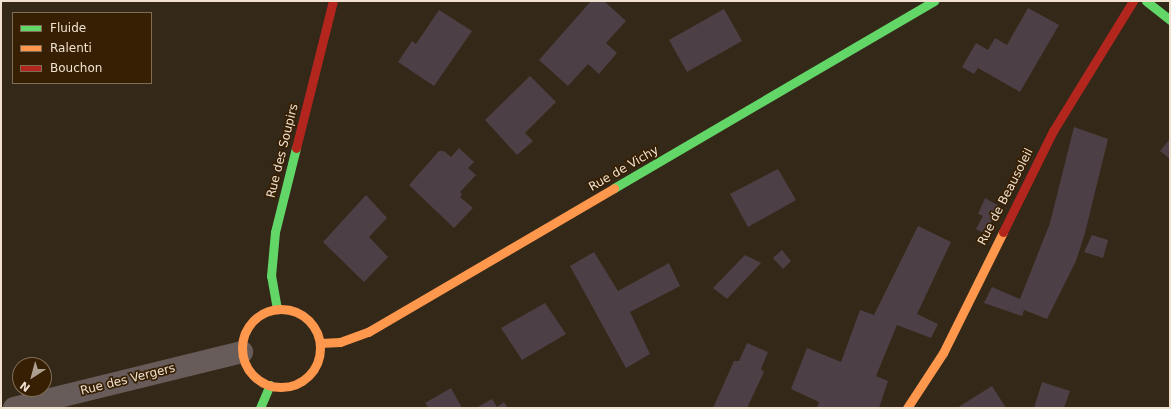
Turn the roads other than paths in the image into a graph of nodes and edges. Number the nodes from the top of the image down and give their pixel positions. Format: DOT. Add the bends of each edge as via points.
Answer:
graph roads {
  1 [pos="333,1"];
  2 [pos="934,1"];
  3 [pos="1133,1"];
  4 [pos="1146,1"];
  5 [pos="1170,20"];
  6 [pos="277,309"];
  7 [pos="320,343"];
  8 [pos="242,352"];
  9 [pos="270,386"];
  10 [pos="14,408"];
  11 [pos="260,408"];
  12 [pos="907,408"];
  1 -- 6 [label="street, Rue des Soupirs" via="275,232 271,276"];
  2 -- 7 [label="street, Rue de Vichy" via="368,332 340,342"];
  3 -- 12 [label="street, Rue de Beausoleil" via="1053,131 943,353"];
  4 -- 5 [label="street"];
  6 -- 7 [label="street" via="292,310 306,317 316,329"];
  6 -- 8 [label="street" via="262,313 250,323 243,337"];
  7 -- 9 [label="street" via="319,358 312,372 300,382 286,387"];
  8 -- 9 [label="street" via="247,367 257,379"];
  8 -- 10 [label="street, Rue des Vergers"];
  9 -- 11 [label="street"];
}
